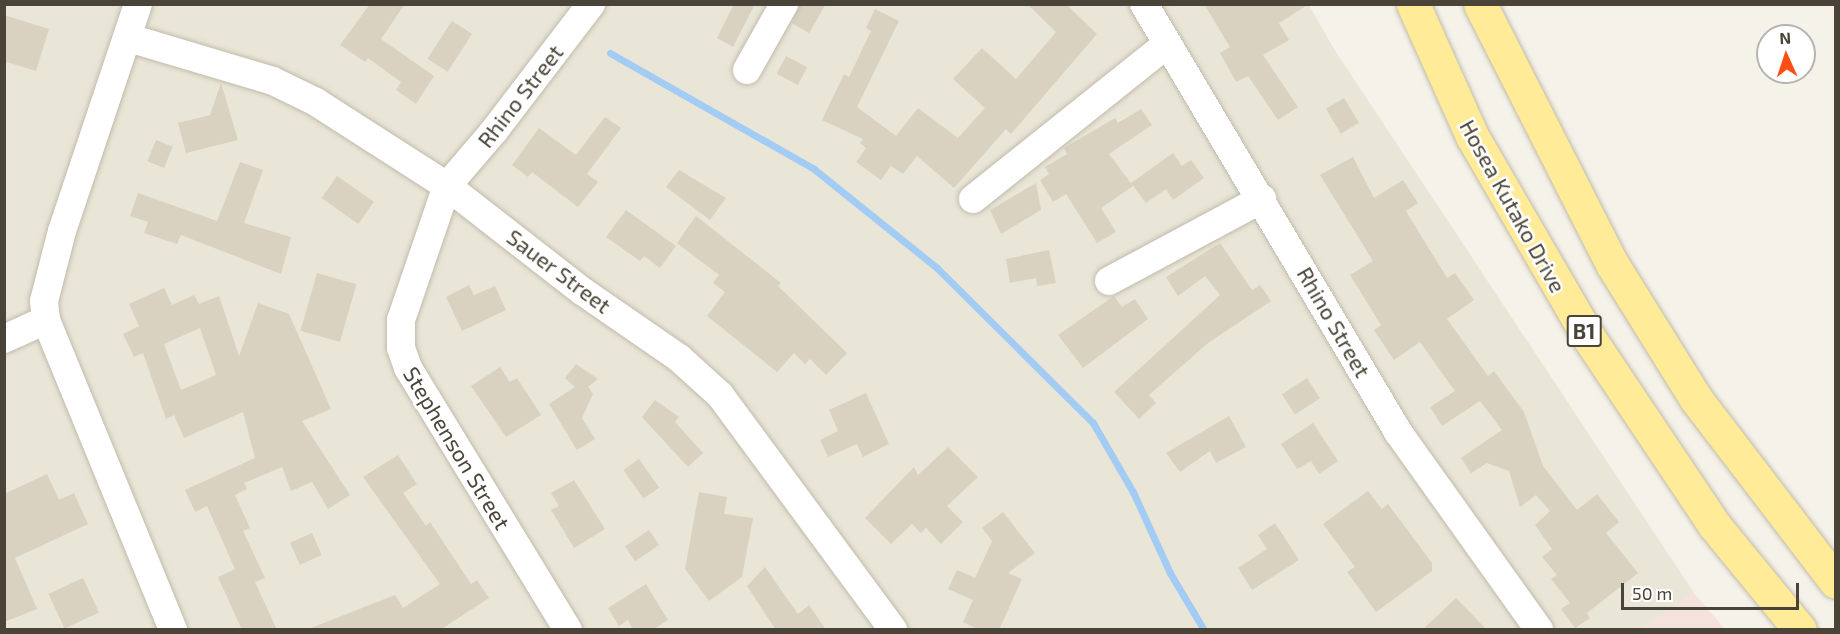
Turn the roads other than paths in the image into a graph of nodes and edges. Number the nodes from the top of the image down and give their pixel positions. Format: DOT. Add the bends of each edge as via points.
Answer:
graph roads {
  1 [pos="138,4"];
  2 [pos="591,4"];
  3 [pos="784,4"];
  4 [pos="1144,4"];
  5 [pos="1390,4"];
  6 [pos="1413,4"];
  7 [pos="1480,4"];
  8 [pos="129,38"];
  9 [pos="1167,44"];
  10 [pos="747,70"];
  11 [pos="1472,136"];
  12 [pos="447,186"];
  13 [pos="973,199"];
  14 [pos="1262,199"];
  15 [pos="1109,281"];
  16 [pos="46,320"];
  17 [pos="4,339"];
  18 [pos="1836,582"];
  19 [pos="173,630"];
  20 [pos="568,630"];
  21 [pos="893,630"];
  22 [pos="1539,630"];
  23 [pos="1800,630"];
  1 -- 8 [label="street"];
  2 -- 12 [label="street, Rhino Street"];
  3 -- 10 [label="street"];
  4 -- 9 [label="street, Rhino Street"];
  5 -- 11 [label="main road"];
  6 -- 11 [label="main road, Hosea Kutako Drive / B1"];
  7 -- 18 [label="main road" via="1618,274 1696,399"];
  8 -- 12 [label="street, Sauer Street" via="273,81 316,102"];
  8 -- 16 [label="street" via="62,231 44,301"];
  9 -- 13 [label="street"];
  9 -- 14 [label="street, Rhino Street"];
  11 -- 23 [label="main road, Hosea Kutako Drive / B1" via="1588,339 1715,526"];
  12 -- 20 [label="street, Stephenson Street" via="404,310 401,348 424,398"];
  12 -- 21 [label="street, Sauer Street" via="714,388"];
  14 -- 15 [label="street"];
  14 -- 22 [label="street, Rhino Street" via="1398,432"];
  16 -- 17 [label="street"];
  16 -- 19 [label="street"];
}
